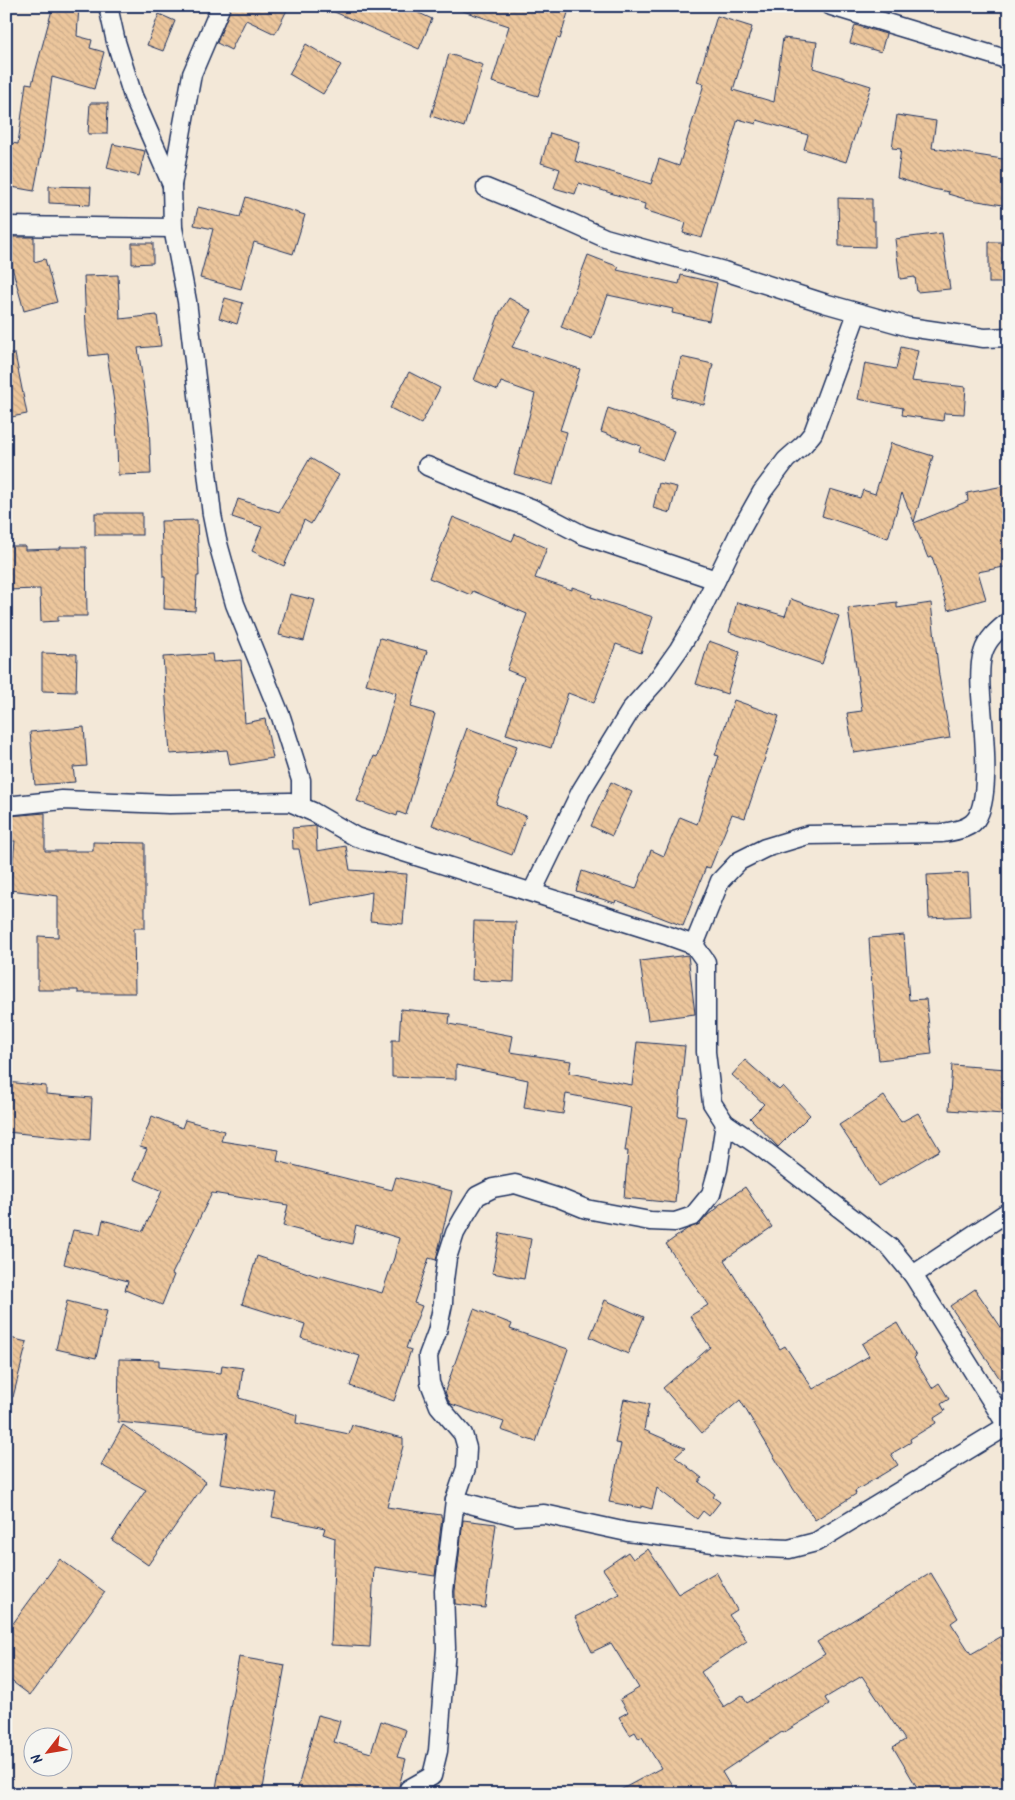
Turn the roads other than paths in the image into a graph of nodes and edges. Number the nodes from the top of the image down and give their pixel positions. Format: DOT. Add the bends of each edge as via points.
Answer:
graph roads {
  1 [pos="108,6"];
  2 [pos="222,6"];
  3 [pos="833,7"];
  4 [pos="1009,60"];
  5 [pos="172,185"];
  6 [pos="486,188"];
  7 [pos="6,226"];
  8 [pos="173,228"];
  9 [pos="857,313"];
  10 [pos="1009,337"];
  11 [pos="427,466"];
  12 [pos="716,580"];
  13 [pos="1009,621"];
  14 [pos="6,806"];
  15 [pos="301,806"];
  16 [pos="532,892"];
  17 [pos="694,946"];
  18 [pos="725,1123"];
  19 [pos="1009,1210"];
  20 [pos="912,1274"];
  21 [pos="1008,1427"];
  22 [pos="455,1500"];
  23 [pos="409,1794"];
  1 -- 5 [label="street" via="133,96"];
  2 -- 5 [label="street" via="192,74"];
  3 -- 4 [label="street"];
  5 -- 8 [label="street"];
  6 -- 9 [label="street" via="606,238"];
  7 -- 8 [label="street"];
  8 -- 15 [label="street" via="188,301 217,540 235,604 301,780"];
  9 -- 10 [label="street" via="909,327 984,338"];
  9 -- 12 [label="street" via="813,433 786,460 762,492"];
  11 -- 12 [label="street" via="531,508 583,535"];
  12 -- 16 [label="street" via="679,649 632,708 580,791"];
  13 -- 17 [label="street" via="994,633 983,653 980,677 984,797 978,818 962,830 942,834 808,835 765,848 739,861 720,881"];
  14 -- 15 [label="street" via="62,800 169,804 290,802"];
  15 -- 16 [label="street" via="356,837"];
  16 -- 17 [label="street"];
  17 -- 18 [label="street" via="706,962 706,1052 712,1103"];
  18 -- 20 [label="street" via="891,1248"];
  18 -- 22 [label="street" via="718,1169 710,1194 693,1216 676,1222 650,1221 586,1209 515,1184 493,1188 477,1196 456,1233 447,1258 443,1303 428,1356 430,1383 439,1406 463,1434 467,1448 466,1468"];
  19 -- 20 [label="street"];
  20 -- 21 [label="street"];
  21 -- 22 [label="street" via="816,1542 789,1549 745,1547 627,1532 544,1514 516,1516"];
  22 -- 23 [label="street" via="444,1591 446,1648 438,1751 432,1776 409,1788"];
}
